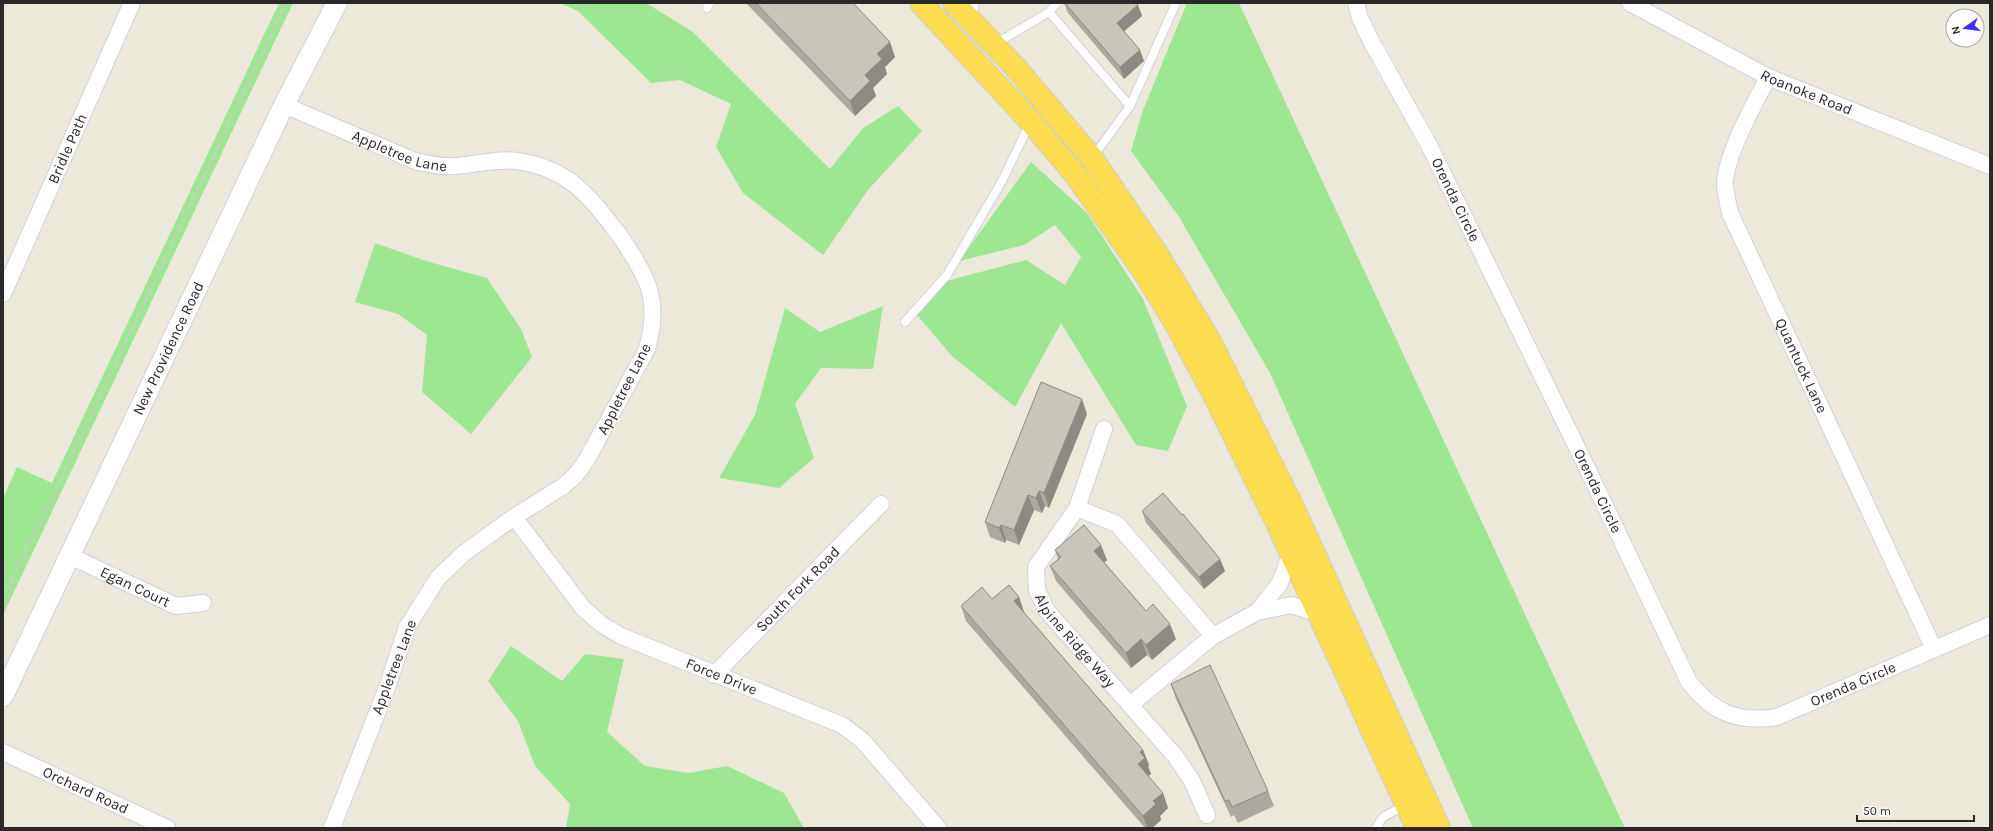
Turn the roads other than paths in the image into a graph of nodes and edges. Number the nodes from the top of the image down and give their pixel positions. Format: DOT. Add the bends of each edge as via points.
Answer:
graph roads {
  1 [pos="132,3"];
  2 [pos="921,3"];
  3 [pos="954,3"];
  4 [pos="1058,3"];
  5 [pos="1176,3"];
  6 [pos="1356,3"];
  7 [pos="1630,3"];
  8 [pos="331,5"];
  9 [pos="1050,12"];
  10 [pos="973,13"];
  11 [pos="994,44"];
  12 [pos="1768,76"];
  13 [pos="284,106"];
  14 [pos="1130,106"];
  15 [pos="1031,122"];
  16 [pos="1092,158"];
  17 [pos="1990,166"];
  18 [pos="3,294"];
  19 [pos="905,322"];
  20 [pos="1104,429"];
  21 [pos="881,504"];
  22 [pos="1077,508"];
  23 [pos="514,516"];
  24 [pos="1291,553"];
  25 [pos="70,556"];
  26 [pos="203,603"];
  27 [pos="1257,612"];
  28 [pos="1318,613"];
  29 [pos="1990,624"];
  30 [pos="1213,636"];
  31 [pos="1934,649"];
  32 [pos="714,674"];
  33 [pos="3,696"];
  34 [pos="1130,705"];
  35 [pos="3,752"];
  36 [pos="1407,805"];
  37 [pos="1207,815"];
  38 [pos="167,828"];
  39 [pos="332,828"];
  40 [pos="938,828"];
  41 [pos="1376,828"];
  42 [pos="1417,828"];
  43 [pos="1439,828"];
  1 -- 18 [label="street, Bridle Path"];
  2 -- 15 [label="highway"];
  3 -- 10 [label="highway"];
  4 -- 9 [label="lane"];
  5 -- 14 [label="lane"];
  6 -- 31 [label="street, Orenda Circle" via="1370,39 1430,147 1689,682 1699,695 1712,706 1743,719 1777,718"];
  7 -- 12 [label="street, Roanoke Road"];
  8 -- 13 [label="street, New Providence Road"];
  9 -- 11 [label="lane"];
  9 -- 14 [label="lane"];
  10 -- 11 [label="highway"];
  11 -- 16 [label="highway"];
  12 -- 17 [label="street, Roanoke Road"];
  12 -- 31 [label="street, Quantuck Lane" via="1734,148 1728,169 1725,182 1730,213"];
  13 -- 23 [label="street, Appletree Lane" via="422,163 454,166 497,160 518,161 556,172 587,194 627,246 642,272 650,292 653,316 647,349 638,369 575,476 562,487"];
  13 -- 25 [label="street, New Providence Road"];
  14 -- 16 [label="lane"];
  15 -- 19 [label="lane" via="1002,180 947,275"];
  15 -- 24 [label="highway" via="1075,174 1142,269 1176,324 1213,393"];
  16 -- 43 [label="highway" via="1159,257 1211,343 1292,506"];
  20 -- 22 [label="street, Alpine Ridge Way"];
  21 -- 32 [label="street, South Fork Road"];
  22 -- 30 [label="street" via="1117,524"];
  22 -- 34 [label="street, Alpine Ridge Way" via="1036,567 1037,590 1047,611"];
  23 -- 32 [label="street, Force Drive" via="583,608 601,624 621,636"];
  23 -- 39 [label="street, Appletree Lane" via="464,553 438,578 418,606 407,627 388,685"];
  24 -- 27 [label="street" via="1280,583"];
  24 -- 28 [label="highway"];
  25 -- 26 [label="street, Egan Court" via="176,606"];
  25 -- 33 [label="street, New Providence Road"];
  27 -- 28 [label="street" via="1291,606"];
  27 -- 30 [label="street"];
  28 -- 36 [label="highway"];
  29 -- 31 [label="street, Orenda Circle"];
  30 -- 34 [label="street"];
  32 -- 40 [label="street, Force Drive" via="842,725 863,741"];
  34 -- 37 [label="street, Alpine Ridge Way" via="1176,757 1192,781"];
  35 -- 38 [label="street, Orchard Road"];
  36 -- 41 [label="lane" via="1383,816"];
  36 -- 42 [label="highway"];
}
